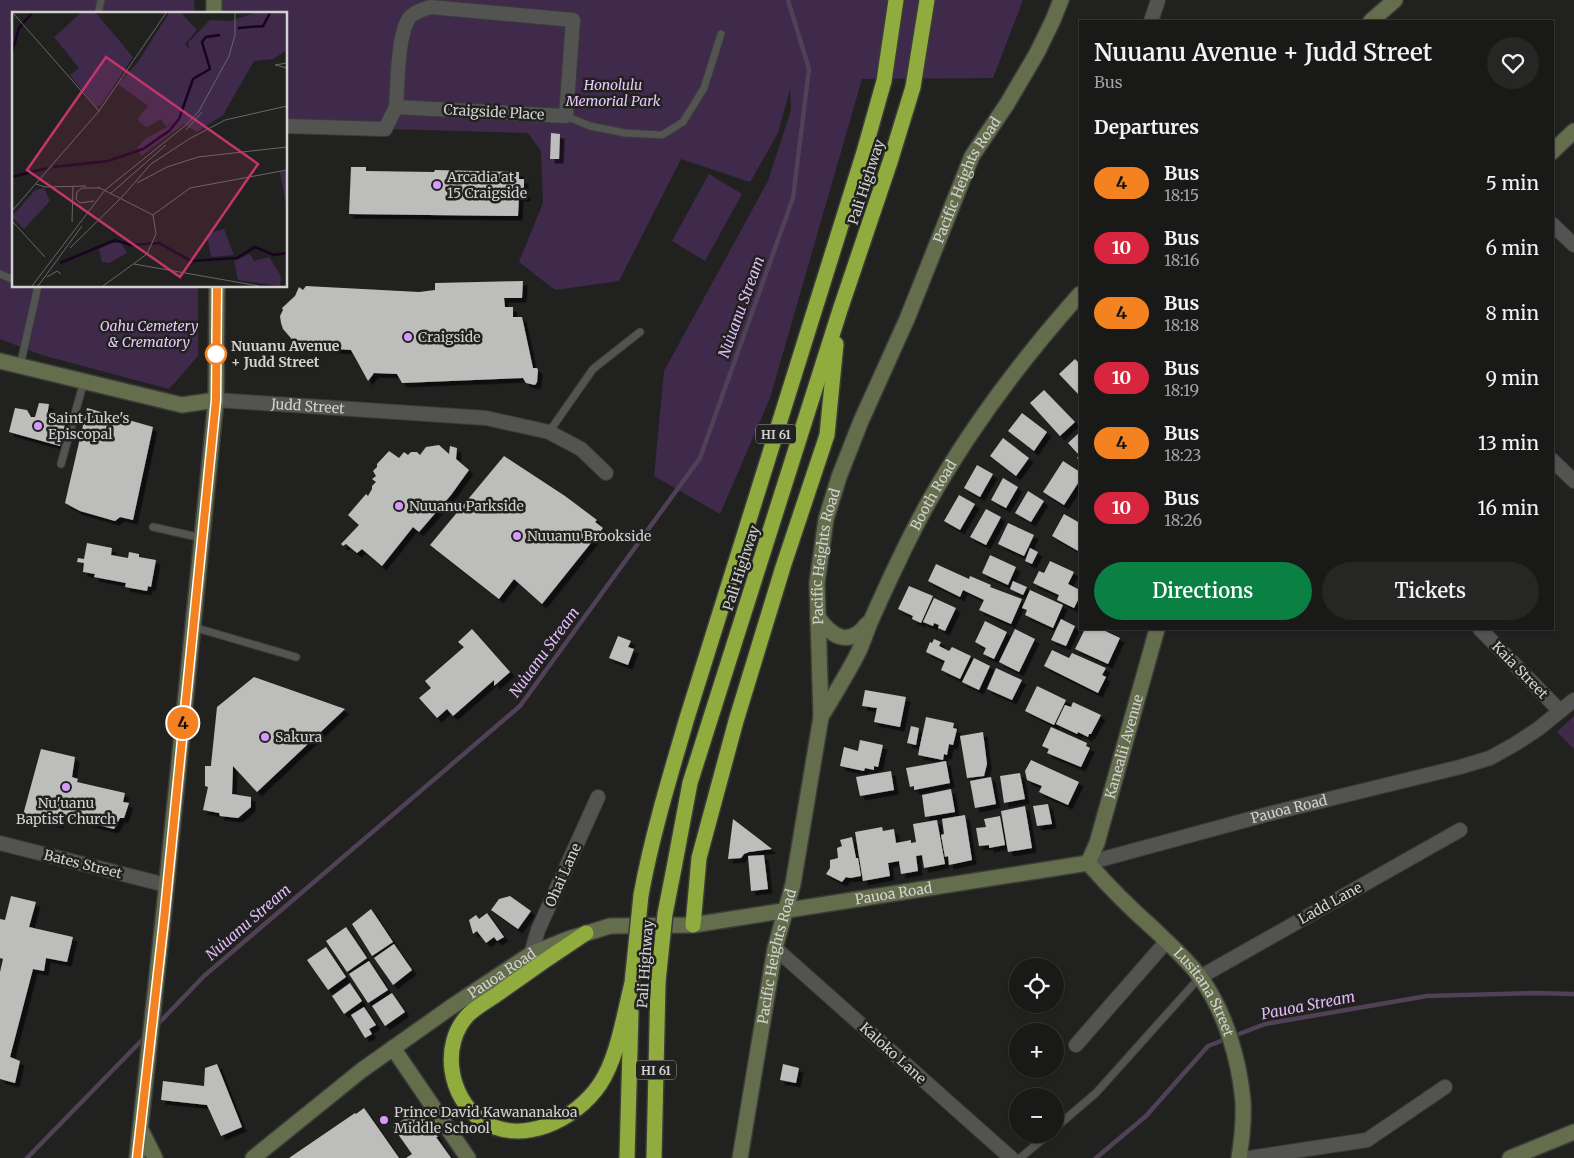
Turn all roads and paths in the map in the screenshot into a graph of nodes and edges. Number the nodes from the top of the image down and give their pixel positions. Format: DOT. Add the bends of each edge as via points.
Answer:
graph roads {
  1 [pos="896,0"];
  2 [pos="927,0"];
  3 [pos="1061,0"];
  4 [pos="1158,0"];
  5 [pos="1395,0"];
  6 [pos="1151,20"];
  7 [pos="1371,20"];
  8 [pos="721,34"];
  9 [pos="396,107"];
  10 [pos="566,116"];
  11 [pos="288,126"];
  12 [pos="1574,131"];
  13 [pos="1554,150"];
  14 [pos="1554,226"];
  15 [pos="1574,245"];
  16 [pos="0,274"];
  17 [pos="12,279"];
  18 [pos="38,288"];
  19 [pos="217,288"];
  20 [pos="1079,295"];
  21 [pos="840,310"];
  22 [pos="640,332"];
  23 [pos="0,361"];
  24 [pos="20,366"];
  25 [pos="84,381"];
  26 [pos="216,400"];
  27 [pos="549,432"];
  28 [pos="1554,462"];
  29 [pos="61,464"];
  30 [pos="606,473"];
  31 [pos="1574,482"];
  32 [pos="153,527"];
  33 [pos="203,538"];
  34 [pos="818,617"];
  35 [pos="872,618"];
  36 [pos="193,628"];
  37 [pos="1158,630"];
  38 [pos="1481,630"];
  39 [pos="296,657"];
  40 [pos="1574,700"];
  41 [pos="1560,712"];
  42 [pos="821,717"];
  43 [pos="598,796"];
  44 [pos="1460,830"];
  45 [pos="0,843"];
  46 [pos="1088,863"];
  47 [pos="166,884"];
  48 [pos="786,910"];
  49 [pos="694,925"];
  50 [pos="586,933"];
  51 [pos="1166,942"];
  52 [pos="775,948"];
  53 [pos="530,954"];
  54 [pos="1200,977"];
  55 [pos="632,983"];
  56 [pos="1076,1044"];
  57 [pos="393,1048"];
  58 [pos="1445,1087"];
  59 [pos="1064,1121"];
  60 [pos="140,1128"];
  61 [pos="1574,1132"];
  62 [pos="1038,1143"];
  63 [pos="137,1158"];
  64 [pos="155,1158"];
  65 [pos="252,1158"];
  66 [pos="468,1158"];
  67 [pos="627,1158"];
  68 [pos="654,1158"];
  69 [pos="740,1158"];
  70 [pos="1011,1158"];
  71 [pos="1020,1158"];
  72 [pos="1239,1158"];
  73 [pos="1249,1158"];
  74 [pos="1510,1158"];
  1 -- 55 [label="highway, Pali Highway / HI 61, bridge" via="884,81 864,152 666,791 646,866"];
  2 -- 21 [label="highway, Pali Highway / HI 61" via="913,87"];
  3 -- 34 [label="main road, Pacific Heights Road" via="1037,53 972,156 839,477 826,520 817,583"];
  4 -- 6 [label="street"];
  5 -- 7 [label="main road"];
  8 -- 10 [label="lane" via="704,88 683,122 662,135 625,133 590,126"];
  9 -- 10 [label="street, Craigside Place"];
  9 -- 10 [label="street" via="404,29 410,17 430,7 573,20"];
  9 -- 11 [label="street" via="385,129"];
  12 -- 13 [label="main road"];
  14 -- 15 [label="street"];
  16 -- 17 [label="lane"];
  18 -- 24 [label="lane"];
  19 -- 26 [label="main road"];
  20 -- 35 [label="main road, Booth Road" via="992,404 952,462"];
  21 -- 49 [label="highway" via="827,435 736,721 699,858"];
  21 -- 68 [label="highway, Pali Highway / HI 61, bridge" via="690,783 665,914 658,982"];
  22 -- 27 [label="lane" via="593,369"];
  23 -- 24 [label="main road, Judd Street"];
  24 -- 25 [label="main road, Judd Street"];
  25 -- 26 [label="main road, Judd Street" via="182,405"];
  25 -- 29 [label="lane"];
  26 -- 27 [label="street, Judd Street" via="486,418"];
  26 -- 33 [label="main road"];
  27 -- 30 [label="street, Judd Street" via="581,449"];
  28 -- 31 [label="street"];
  32 -- 33 [label="lane"];
  33 -- 36 [label="main road"];
  34 -- 35 [label="main road" via="833,633 854,637"];
  34 -- 42 [label="main road, Pacific Heights Road"];
  35 -- 42 [label="main road, Booth Road" via="857,654"];
  36 -- 39 [label="lane"];
  36 -- 47 [label="main road"];
  37 -- 46 [label="main road, Kanealii Avenue" via="1097,844"];
  38 -- 41 [label="street, Kaia Street"];
  40 -- 41 [label="street, Pauoa Road"];
  41 -- 46 [label="street, Pauoa Road" via="1490,758"];
  42 -- 48 [label="main road, Pacific Heights Road"];
  43 -- 53 [label="street, Ohai Lane"];
  44 -- 54 [label="street, Ladd Lane"];
  45 -- 47 [label="street, Bates Street"];
  46 -- 48 [label="main road, Pauoa Road"];
  46 -- 51 [label="main road, Lusitana Street"];
  47 -- 60 [label="main road"];
  48 -- 49 [label="main road, Pauoa Road"];
  48 -- 52 [label="main road, Pacific Heights Road"];
  49 -- 50 [label="main road, Pauoa Road" via="610,926"];
  50 -- 53 [label="main road, Pauoa Road"];
  50 -- 55 [label="highway" via="468,1016 451,1050 451,1068 468,1108 488,1124 511,1130 541,1128 574,1112 594,1093 605,1074"];
  51 -- 54 [label="main road, Lusitana Street"];
  51 -- 56 [label="street"];
  52 -- 69 [label="main road, Pacific Heights Road"];
  52 -- 70 [label="street, Kaloko Lane"];
  53 -- 57 [label="main road, Pauoa Road"];
  54 -- 59 [label="lane" via="1096,1094"];
  54 -- 72 [label="main road, Lusitana Street" via="1219,1011 1233,1051 1243,1102"];
  55 -- 67 [label="highway, Pali Highway / HI 61"];
  57 -- 65 [label="main road, Pauoa Road"];
  57 -- 66 [label="main road"];
  58 -- 73 [label="street" via="1367,1140"];
  60 -- 63 [label="main road"];
  60 -- 64 [label="main road"];
  61 -- 74 [label="main road"];
  62 -- 71 [label="lane"];
}
